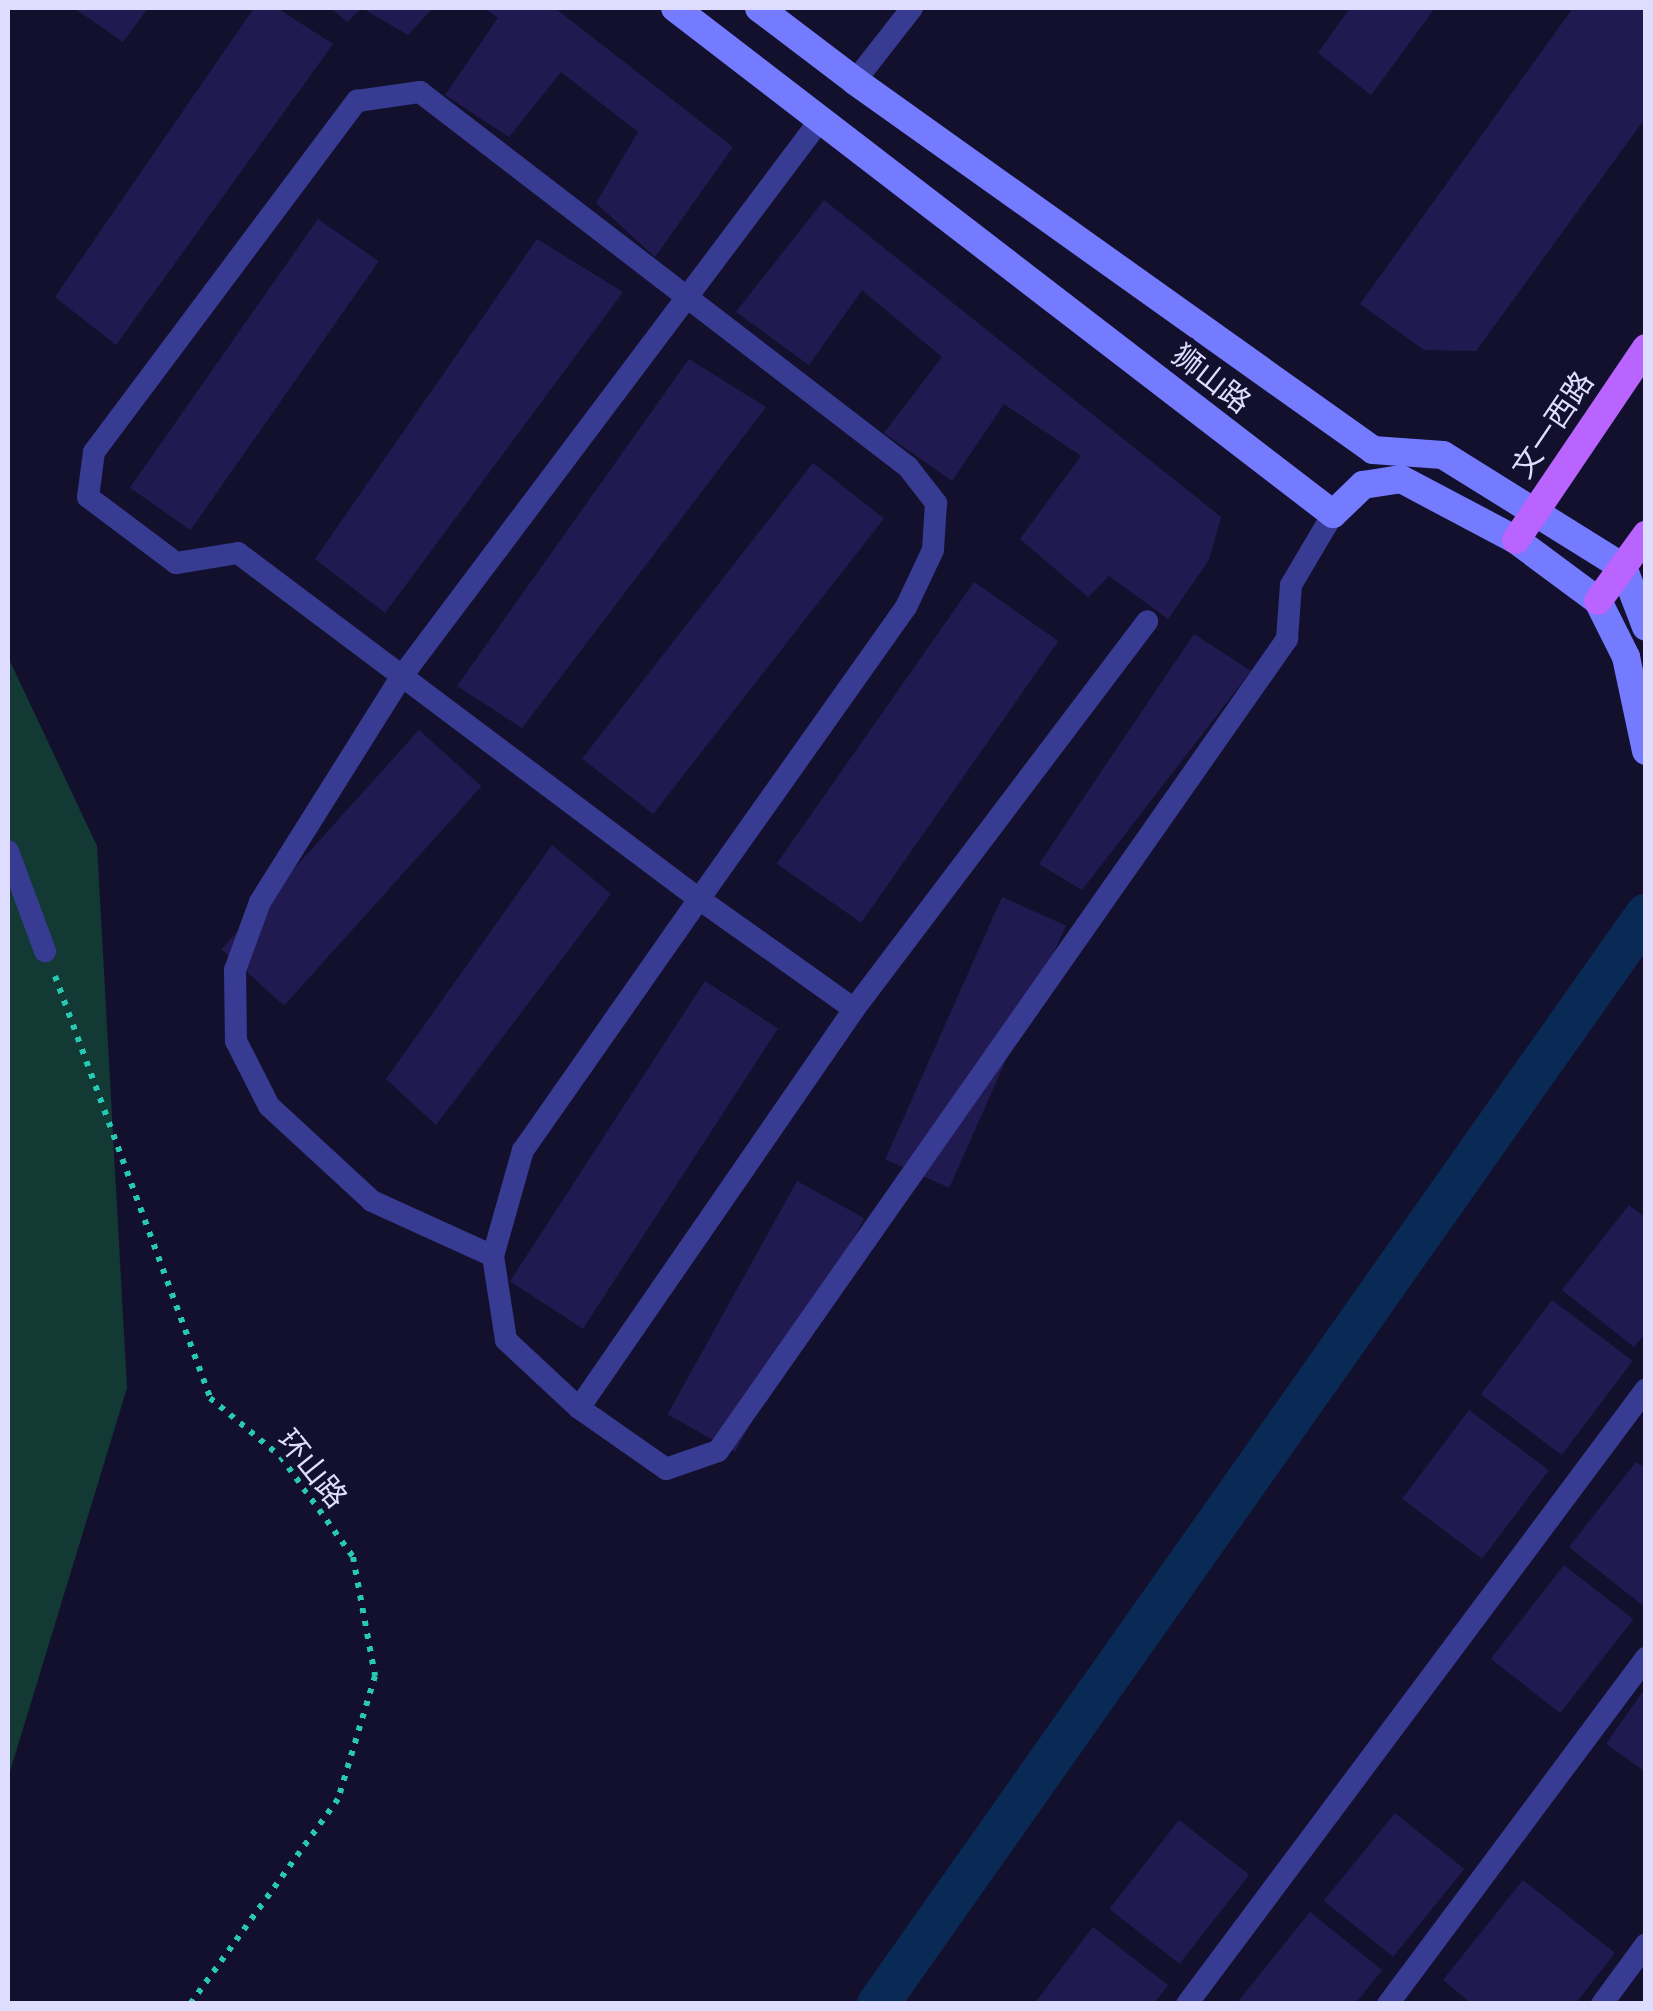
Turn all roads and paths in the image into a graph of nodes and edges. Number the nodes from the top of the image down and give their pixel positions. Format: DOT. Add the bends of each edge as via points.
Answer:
graph roads {
  1 [pos="675,8"];
  2 [pos="758,8"];
  3 [pos="912,8"];
  4 [pos="855,81"];
  5 [pos="821,119"];
  6 [pos="685,297"];
  7 [pos="1646,348"];
  8 [pos="1534,509"];
  9 [pos="1333,514"];
  10 [pos="1646,535"];
  11 [pos="1516,540"];
  12 [pos="1623,568"];
  13 [pos="1598,602"];
  14 [pos="1147,621"];
  15 [pos="1646,627"];
  16 [pos="402,676"];
  17 [pos="1646,751"];
  18 [pos="8,850"];
  19 [pos="699,899"];
  20 [pos="46,951"];
  21 [pos="854,1009"];
  22 [pos="493,1256"];
  23 [pos="1646,1389"];
  24 [pos="579,1408"];
  25 [pos="1646,1658"];
  26 [pos="1646,1944"];
  27 [pos="190,2004"];
  28 [pos="1187,2004"];
  29 [pos="1388,2004"];
  30 [pos="1602,2004"];
  1 -- 5 [label="main road, 狮山路"];
  2 -- 4 [label="main road, 狮山路"];
  3 -- 4 [label="lane"];
  4 -- 8 [label="main road, 狮山路" via="1373,450 1443,455"];
  5 -- 6 [label="lane"];
  5 -- 9 [label="main road, 狮山路"];
  6 -- 16 [label="lane"];
  6 -- 16 [label="lane" via="420,92 356,101 94,452 88,497 176,563 238,553"];
  6 -- 19 [label="lane" via="908,468 936,504 933,550 906,607"];
  7 -- 8 [label="main road, 文一西路"];
  8 -- 11 [label="main road, 文一西路"];
  8 -- 12 [label="main road, 狮山路"];
  9 -- 11 [label="main road" via="1364,484 1401,479"];
  9 -- 24 [label="lane" via="1292,586 1288,639 718,1451 666,1469"];
  10 -- 12 [label="main road"];
  11 -- 13 [label="main road"];
  12 -- 13 [label="main road"];
  12 -- 15 [label="main road"];
  13 -- 17 [label="main road" via="1626,656"];
  14 -- 21 [label="lane"];
  16 -- 19 [label="lane"];
  16 -- 22 [label="lane" via="260,902 235,970 236,1041 268,1106 372,1201"];
  18 -- 20 [label="lane"];
  19 -- 21 [label="lane"];
  19 -- 22 [label="lane" via="523,1150"];
  20 -- 27 [label="path, 环山路" via="210,1398 281,1457 352,1558 375,1676 338,1798"];
  21 -- 24 [label="lane"];
  22 -- 24 [label="lane" via="506,1340"];
  23 -- 28 [label="lane"];
  25 -- 29 [label="lane"];
  26 -- 30 [label="lane"];
}
